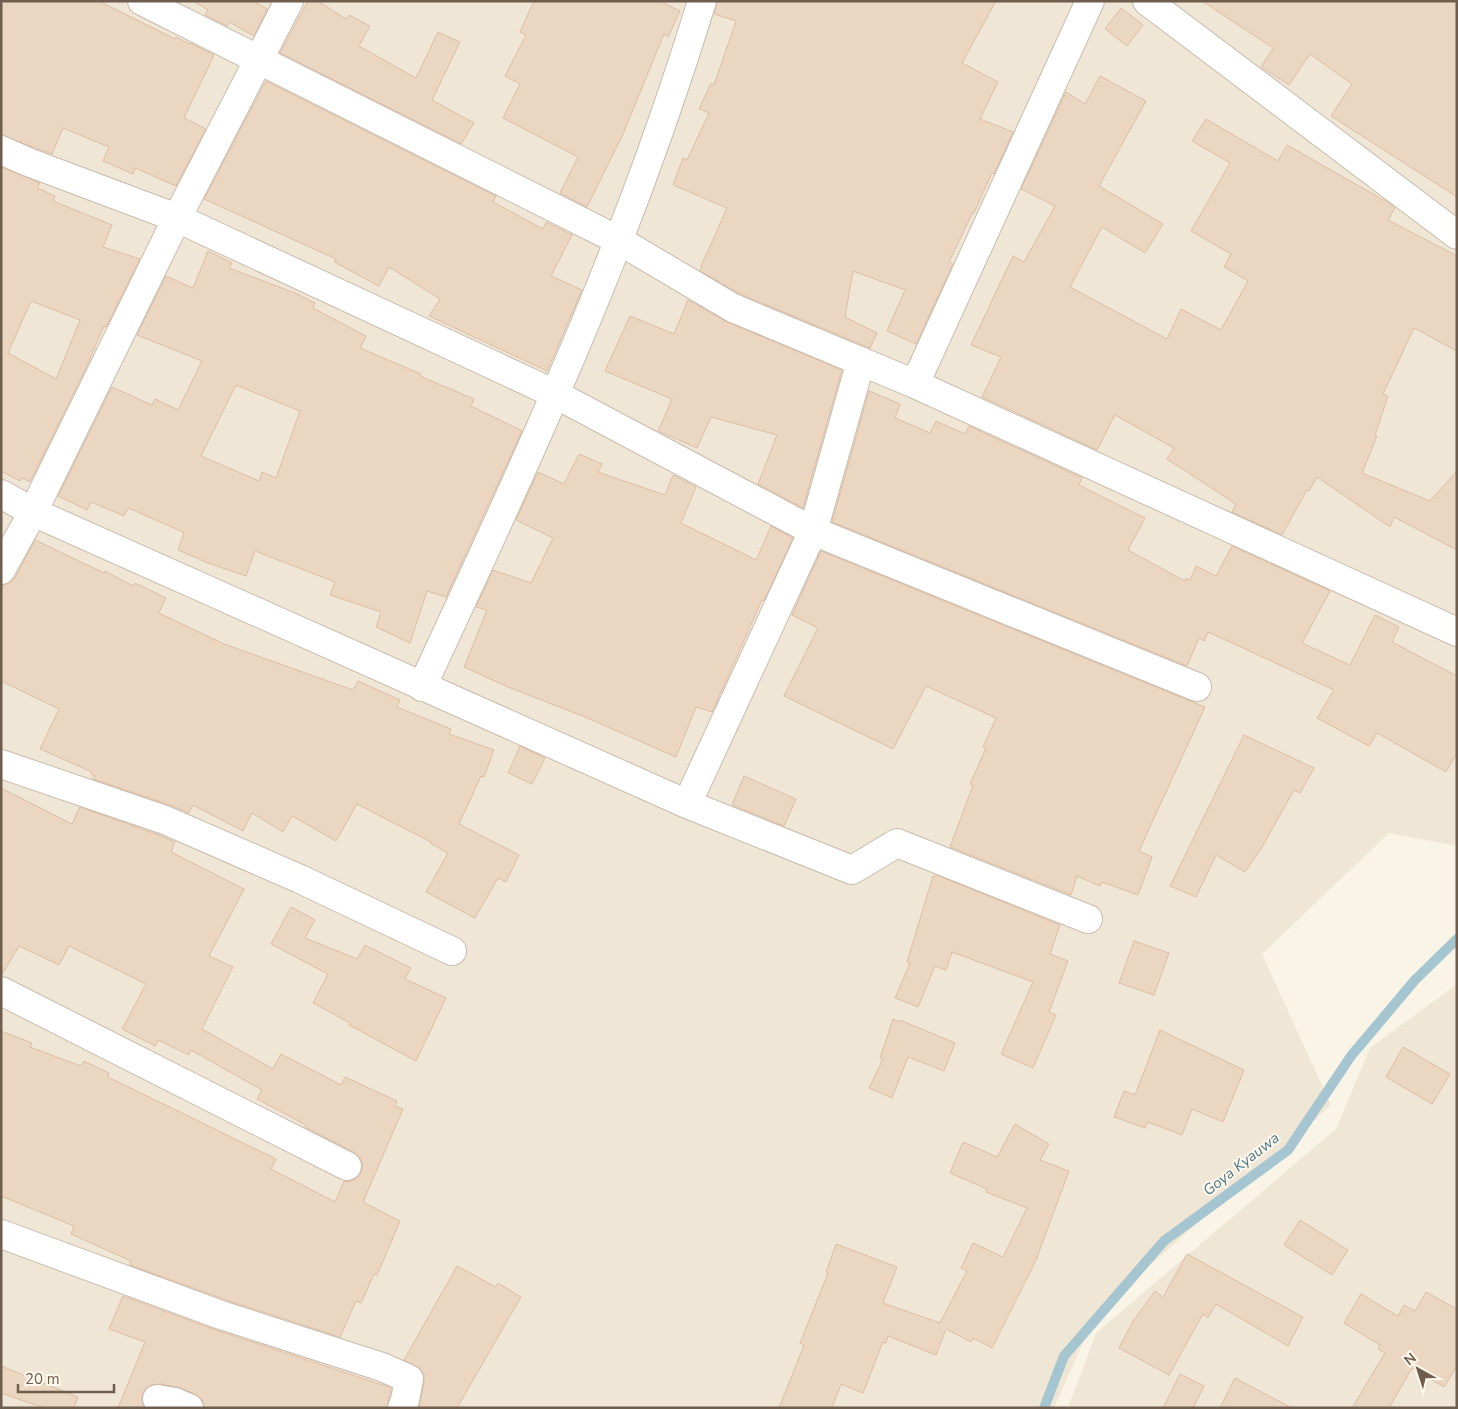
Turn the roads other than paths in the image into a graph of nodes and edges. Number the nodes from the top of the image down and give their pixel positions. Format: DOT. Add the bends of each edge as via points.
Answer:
graph roads {
  1 [pos="142,1"];
  2 [pos="289,1"];
  3 [pos="702,1"];
  4 [pos="1090,1"];
  5 [pos="1147,1"];
  6 [pos="257,61"];
  7 [pos="1,150"];
  8 [pos="177,218"];
  9 [pos="1457,235"];
  10 [pos="618,240"];
  11 [pos="861,361"];
  12 [pos="915,384"];
  13 [pos="556,394"];
  14 [pos="1,494"];
  15 [pos="33,512"];
  16 [pos="813,532"];
  17 [pos="1,570"];
  18 [pos="1457,632"];
  19 [pos="422,687"];
  20 [pos="1197,687"];
  21 [pos="1,764"];
  22 [pos="686,804"];
  23 [pos="1088,919"];
  24 [pos="452,951"];
  25 [pos="1,991"];
  26 [pos="347,1166"];
  27 [pos="1,1234"];
  28 [pos="157,1400"];
  29 [pos="189,1408"];
  30 [pos="402,1408"];
  1 -- 6 [label="street"];
  2 -- 6 [label="street"];
  3 -- 10 [label="street" via="678,78"];
  4 -- 12 [label="street"];
  5 -- 9 [label="street"];
  6 -- 8 [label="street"];
  6 -- 10 [label="street"];
  7 -- 8 [label="street"];
  8 -- 13 [label="street"];
  8 -- 15 [label="street"];
  10 -- 11 [label="street" via="733,308"];
  10 -- 13 [label="street"];
  11 -- 12 [label="street"];
  11 -- 16 [label="street"];
  12 -- 18 [label="street"];
  13 -- 16 [label="street"];
  13 -- 19 [label="street"];
  14 -- 15 [label="street"];
  15 -- 17 [label="street"];
  15 -- 19 [label="street"];
  16 -- 20 [label="street"];
  16 -- 22 [label="street"];
  19 -- 22 [label="street"];
  21 -- 24 [label="street" via="165,820"];
  22 -- 23 [label="street" via="852,870 897,842"];
  25 -- 26 [label="street"];
  27 -- 30 [label="street" via="221,1315 382,1367 409,1379"];
  28 -- 29 [label="street"];
}
